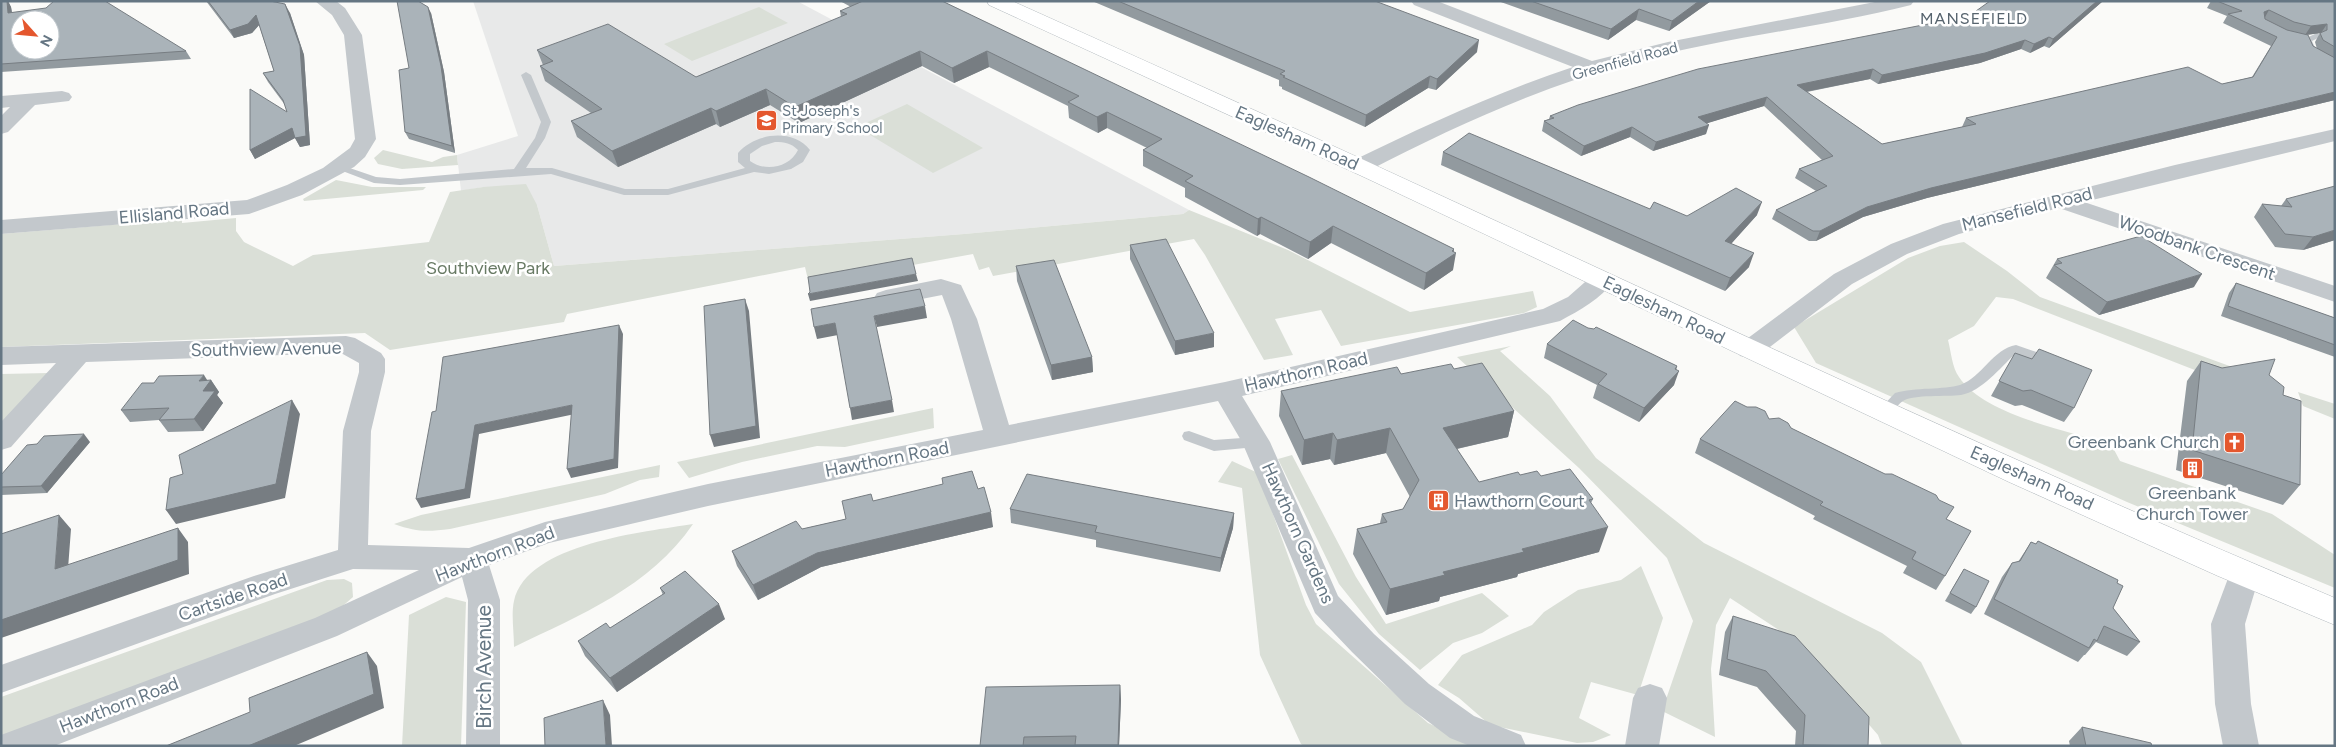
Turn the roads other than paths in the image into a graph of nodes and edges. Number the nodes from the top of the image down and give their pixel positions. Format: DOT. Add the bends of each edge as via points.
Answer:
graph roads {
  1 [pos="324,1"];
  2 [pos="996,1"];
  3 [pos="1420,1"];
  4 [pos="1835,1"];
  5 [pos="1905,1"];
  6 [pos="1855,13"];
  7 [pos="2317,36"];
  8 [pos="2335,67"];
  9 [pos="1590,68"];
  10 [pos="526,75"];
  11 [pos="62,97"];
  12 [pos="29,100"];
  13 [pos="1,102"];
  14 [pos="1,128"];
  15 [pos="2335,135"];
  16 [pos="1360,166"];
  17 [pos="338,167"];
  18 [pos="754,169"];
  19 [pos="518,172"];
  20 [pos="2060,201"];
  21 [pos="1,227"];
  22 [pos="1602,280"];
  23 [pos="2335,294"];
  24 [pos="867,301"];
  25 [pos="1748,350"];
  26 [pos="78,354"];
  27 [pos="1,356"];
  28 [pos="2062,366"];
  29 [pos="1225,391"];
  30 [pos="1884,412"];
  31 [pos="999,436"];
  32 [pos="1189,436"];
  33 [pos="1,440"];
  34 [pos="1256,442"];
  35 [pos="352,557"];
  36 [pos="472,559"];
  37 [pos="2244,574"];
  38 [pos="2335,612"];
  39 [pos="1,678"];
  40 [pos="1650,698"];
  41 [pos="13,746"];
  42 [pos="483,746"];
  43 [pos="1509,746"];
  44 [pos="1642,746"];
  45 [pos="2241,746"];
  1 -- 17 [label="street, Ellisland Road" via="339,12 354,35 366,126 365,141"];
  2 -- 16 [label="main road, Eaglesham Road"];
  3 -- 9 [label="street"];
  4 -- 6 [label="street"];
  5 -- 6 [label="street, Greenfield Road"];
  6 -- 9 [label="street, Greenfield Road" via="1698,43"];
  7 -- 8 [label="lane" via="2303,40 2312,52"];
  9 -- 16 [label="street, Greenfield Road" via="1481,107"];
  10 -- 19 [label="lane" via="546,122 540,138"];
  11 -- 12 [label="street"];
  12 -- 13 [label="street"];
  12 -- 14 [label="street"];
  15 -- 20 [label="street, Mansefield Road"];
  16 -- 22 [label="main road, Eaglesham Road"];
  17 -- 19 [label="lane" via="374,180 400,182"];
  17 -- 21 [label="street, Ellisland Road" via="302,187 249,207"];
  18 -- 18 [label="lane" via="744,162 744,154 761,142 786,139 799,143 804,150 799,160 787,167"];
  18 -- 19 [label="lane" via="668,192 624,192 552,171"];
  20 -- 23 [label="street, Woodbank Crescent"];
  20 -- 25 [label="street, Mansefield Road" via="1951,229 1899,249 1843,280"];
  22 -- 25 [label="main road, Eaglesham Road"];
  22 -- 29 [label="street, Hawthorn Road" via="1577,302 1551,315"];
  24 -- 31 [label="street" via="941,287 952,290 964,319"];
  25 -- 30 [label="main road, Eaglesham Road"];
  26 -- 27 [label="street, Southview Avenue"];
  26 -- 33 [label="street"];
  26 -- 35 [label="street, Southview Avenue" via="346,344 372,359 372,372 357,431"];
  28 -- 30 [label="lane" via="2011,350 1974,384 1961,390 1900,396"];
  29 -- 31 [label="street, Hawthorn Road"];
  29 -- 34 [label="street, Hawthorn Gardens"];
  30 -- 37 [label="main road, Eaglesham Road"];
  31 -- 36 [label="street, Hawthorn Road" via="590,522 545,533"];
  32 -- 34 [label="lane" via="1206,445 1219,447"];
  34 -- 43 [label="street, Hawthorn Gardens" via="1326,604 1417,694 1462,727"];
  35 -- 36 [label="street, Cartside Road"];
  35 -- 39 [label="street, Cartside Road"];
  36 -- 41 [label="street, Hawthorn Road" via="326,627"];
  36 -- 42 [label="street, Birch Avenue" via="484,600"];
  37 -- 38 [label="main road, Eaglesham Road"];
  37 -- 45 [label="street" via="2228,624 2233,704"];
  40 -- 44 [label="street"];
}
